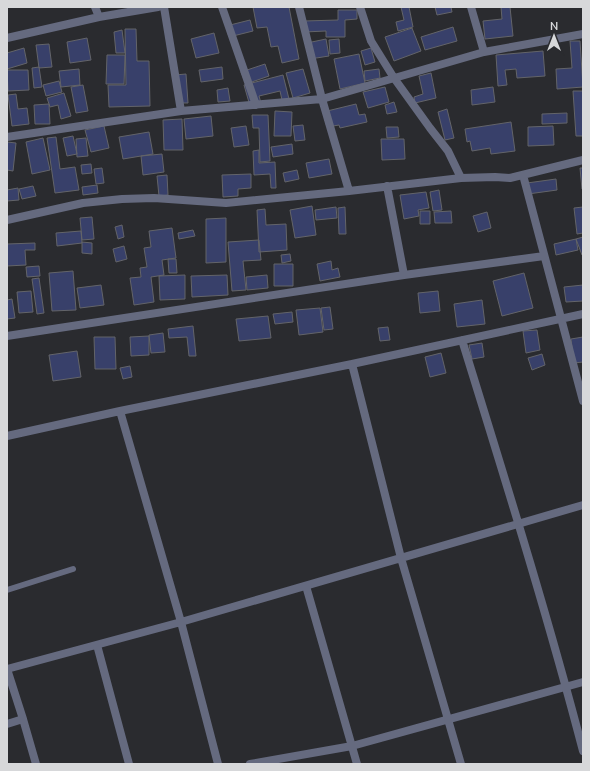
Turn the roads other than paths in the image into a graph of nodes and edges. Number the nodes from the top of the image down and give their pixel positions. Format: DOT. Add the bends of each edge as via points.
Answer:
graph roads {
  1 [pos="95,7"];
  2 [pos="158,7"];
  3 [pos="164,7"];
  4 [pos="222,7"];
  5 [pos="299,7"];
  6 [pos="360,7"];
  7 [pos="471,7"];
  8 [pos="99,17"];
  9 [pos="583,34"];
  10 [pos="7,38"];
  11 [pos="484,52"];
  12 [pos="394,78"];
  13 [pos="322,99"];
  14 [pos="256,105"];
  15 [pos="181,111"];
  16 [pos="7,137"];
  17 [pos="583,160"];
  18 [pos="523,175"];
  19 [pos="461,178"];
  20 [pos="387,186"];
  21 [pos="349,191"];
  22 [pos="7,220"];
  23 [pos="544,256"];
  24 [pos="404,275"];
  25 [pos="583,314"];
  26 [pos="560,318"];
  27 [pos="7,336"];
  28 [pos="462,340"];
  29 [pos="352,364"];
  30 [pos="583,402"];
  31 [pos="120,411"];
  32 [pos="7,436"];
  33 [pos="583,504"];
  34 [pos="519,523"];
  35 [pos="401,558"];
  36 [pos="73,569"];
  37 [pos="306,586"];
  38 [pos="7,590"];
  39 [pos="181,622"];
  40 [pos="97,644"];
  41 [pos="7,669"];
  42 [pos="583,682"];
  43 [pos="566,687"];
  44 [pos="23,719"];
  45 [pos="448,719"];
  46 [pos="7,724"];
  47 [pos="352,746"];
  48 [pos="583,751"];
  49 [pos="36,764"];
  50 [pos="128,764"];
  51 [pos="218,764"];
  52 [pos="250,764"];
  53 [pos="357,764"];
  54 [pos="461,764"];
  1 -- 8 [label="street"];
  2 -- 8 [label="street"];
  3 -- 15 [label="street"];
  4 -- 14 [label="street"];
  5 -- 13 [label="street"];
  6 -- 12 [label="street" via="371,41"];
  7 -- 11 [label="street"];
  8 -- 10 [label="street"];
  9 -- 11 [label="street"];
  11 -- 12 [label="street"];
  12 -- 13 [label="street"];
  12 -- 19 [label="street" via="448,151"];
  13 -- 14 [label="street"];
  13 -- 21 [label="street"];
  14 -- 15 [label="street"];
  15 -- 16 [label="street"];
  17 -- 18 [label="street"];
  18 -- 19 [label="street" via="510,178"];
  18 -- 23 [label="street"];
  19 -- 20 [label="street"];
  20 -- 21 [label="street"];
  20 -- 24 [label="street"];
  21 -- 22 [label="street" via="226,203 154,198 122,199 83,203"];
  23 -- 24 [label="street"];
  23 -- 26 [label="street"];
  24 -- 27 [label="street"];
  25 -- 26 [label="street"];
  26 -- 28 [label="street"];
  26 -- 30 [label="street"];
  28 -- 29 [label="street"];
  28 -- 34 [label="street"];
  29 -- 31 [label="street"];
  29 -- 35 [label="street"];
  31 -- 32 [label="street"];
  31 -- 39 [label="street"];
  33 -- 34 [label="street"];
  34 -- 35 [label="street"];
  34 -- 43 [label="street"];
  35 -- 37 [label="street"];
  35 -- 45 [label="street"];
  36 -- 38 [label="lane"];
  37 -- 39 [label="street"];
  37 -- 47 [label="street"];
  39 -- 40 [label="street"];
  39 -- 51 [label="street"];
  40 -- 41 [label="street"];
  40 -- 50 [label="street"];
  41 -- 44 [label="street"];
  42 -- 43 [label="street"];
  43 -- 45 [label="street"];
  43 -- 48 [label="street"];
  44 -- 46 [label="street"];
  44 -- 49 [label="street"];
  45 -- 47 [label="street"];
  45 -- 54 [label="street"];
  47 -- 52 [label="street"];
  47 -- 53 [label="street"];
}
